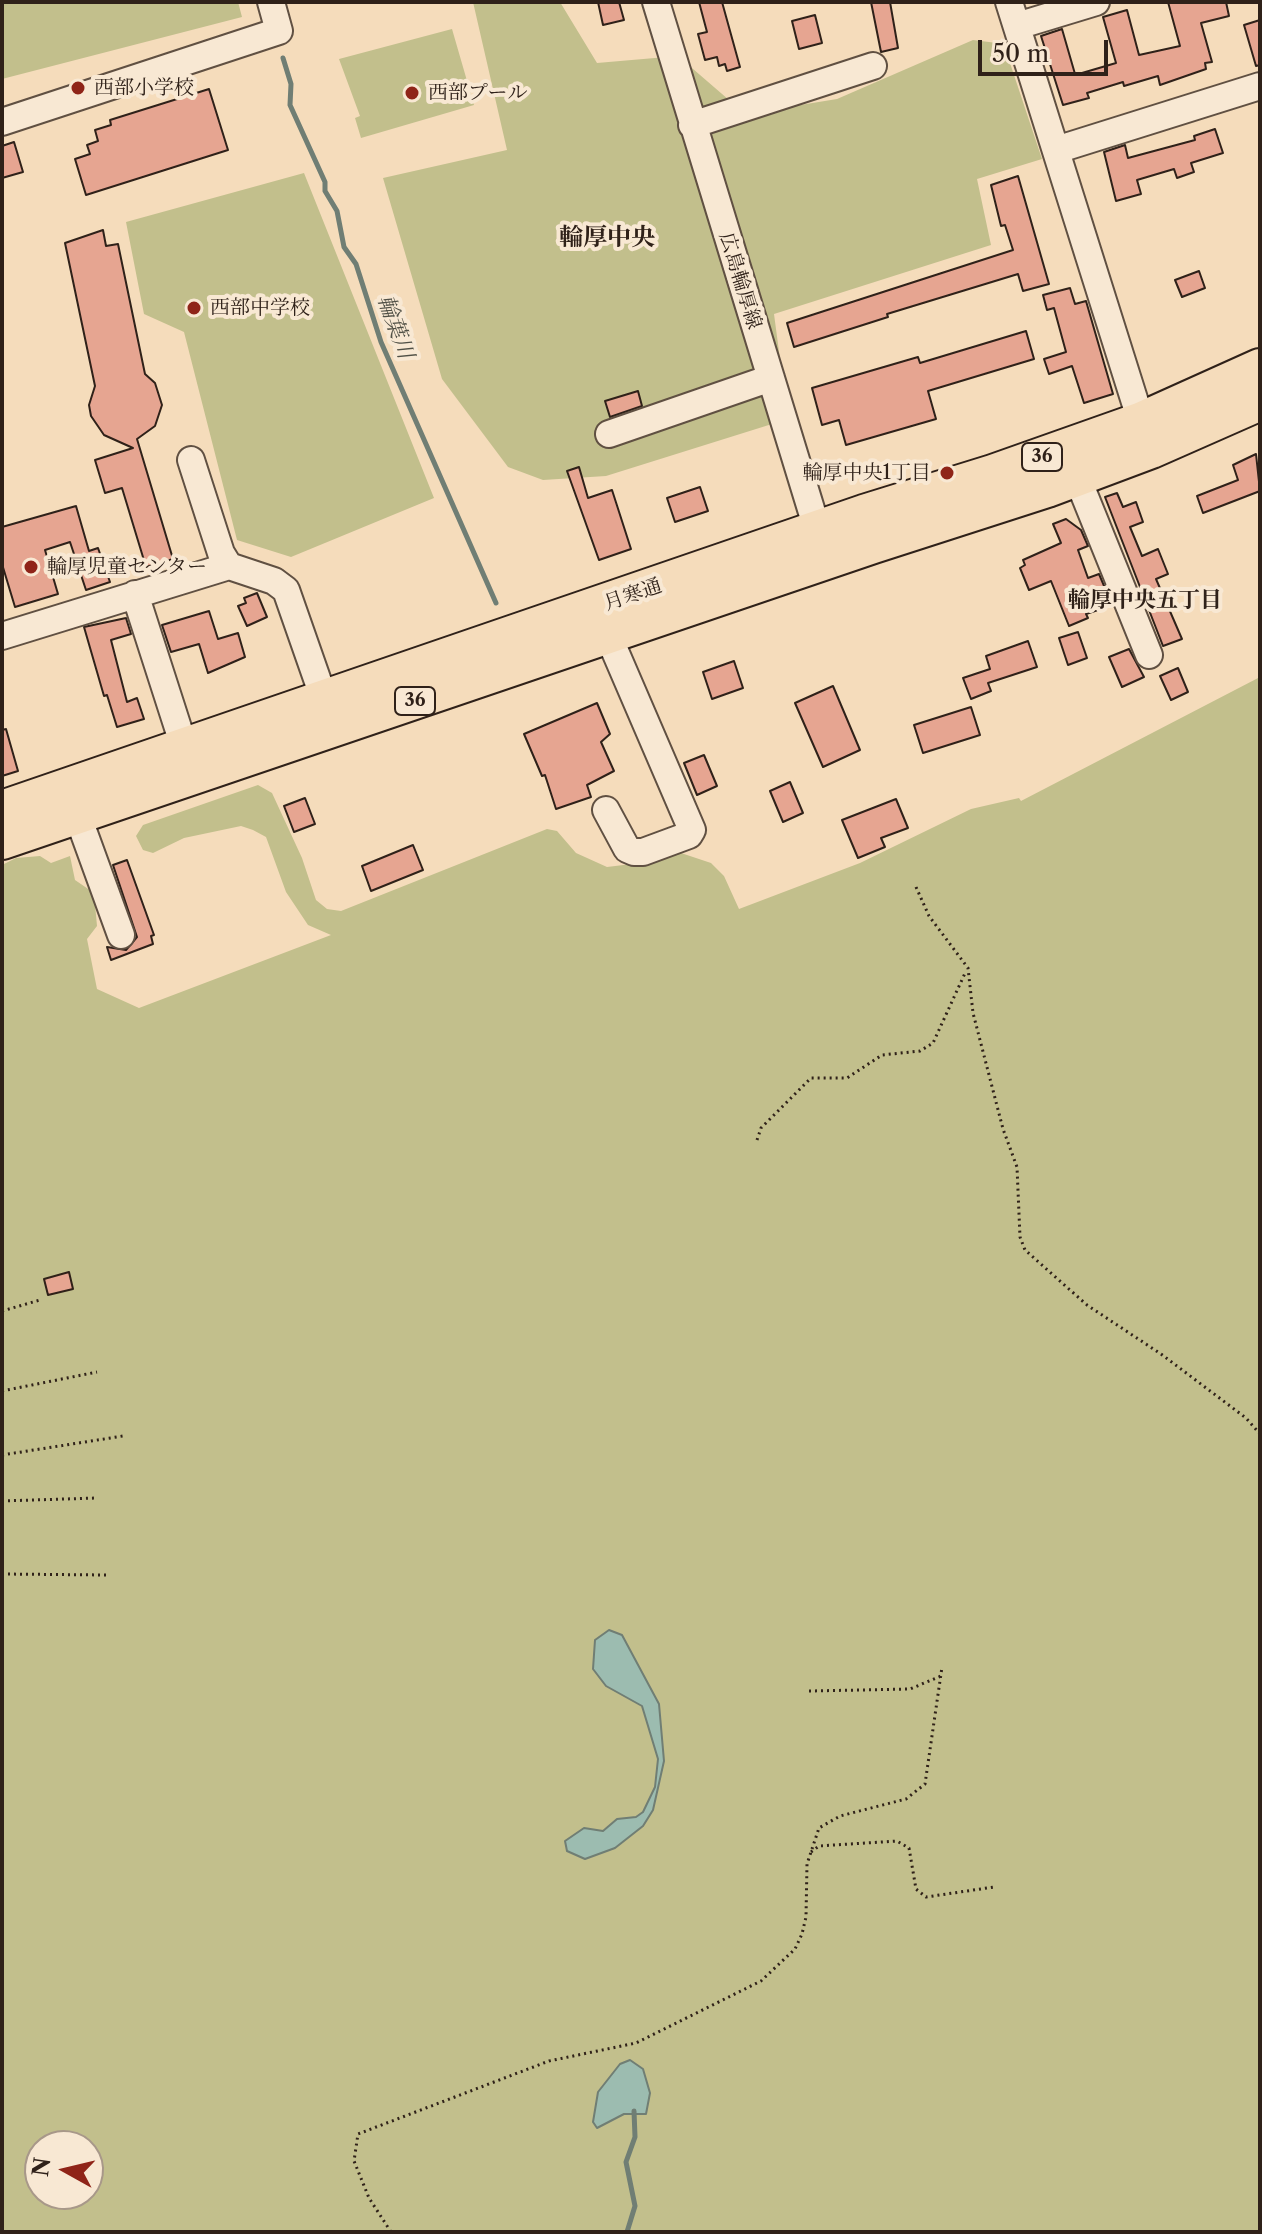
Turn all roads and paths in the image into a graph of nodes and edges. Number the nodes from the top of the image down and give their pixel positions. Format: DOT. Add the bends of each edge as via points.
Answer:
graph roads {
  1 [pos="271,2"];
  2 [pos="656,2"];
  3 [pos="1096,2"];
  4 [pos="1013,14"];
  5 [pos="873,66"];
  6 [pos="1260,86"];
  7 [pos="2,122"];
  8 [pos="692,125"];
  9 [pos="1056,150"];
  10 [pos="1260,368"];
  11 [pos="771,378"];
  12 [pos="1260,401"];
  13 [pos="609,434"];
  14 [pos="1146,436"];
  15 [pos="191,460"];
  16 [pos="1077,477"];
  17 [pos="822,546"];
  18 [pos="229,566"];
  19 [pos="135,594"];
  20 [pos="608,635"];
  21 [pos="2,636"];
  22 [pos="1149,655"];
  23 [pos="330,713"];
  24 [pos="189,760"];
  25 [pos="2,810"];
  26 [pos="606,810"];
  27 [pos="77,814"];
  28 [pos="2,839"];
  29 [pos="916,887"];
  30 [pos="121,935"];
  31 [pos="968,968"];
  32 [pos="757,1140"];
  33 [pos="40,1300"];
  34 [pos="2,1311"];
  35 [pos="97,1372"];
  36 [pos="2,1391"];
  37 [pos="1260,1434"];
  38 [pos="123,1436"];
  39 [pos="2,1455"];
  40 [pos="96,1498"];
  41 [pos="2,1501"];
  42 [pos="2,1574"];
  43 [pos="106,1575"];
  44 [pos="942,1667"];
  45 [pos="941,1676"];
  46 [pos="809,1691"];
  47 [pos="811,1852"];
  48 [pos="994,1887"];
  49 [pos="391,2232"];
  1 -- 7 [label="street" via="279,31"];
  2 -- 8 [label="street, 広島輪厚線"];
  3 -- 4 [label="street"];
  4 -- 9 [label="street"];
  5 -- 8 [label="street"];
  6 -- 9 [label="street"];
  8 -- 11 [label="street, 広島輪厚線"];
  9 -- 14 [label="street"];
  10 -- 14 [label="highway, 月寒通 / 36"];
  11 -- 13 [label="street"];
  11 -- 17 [label="street, 広島輪厚線"];
  12 -- 14 [label="highway, 月寒通 / 36"];
  14 -- 16 [label="highway, 月寒通 / 36"];
  14 -- 17 [label="highway, 月寒通 / 36"];
  15 -- 18 [label="street"];
  16 -- 17 [label="highway, 月寒通 / 36"];
  16 -- 22 [label="street"];
  17 -- 20 [label="highway, 月寒通 / 36"];
  17 -- 23 [label="highway, 月寒通 / 36"];
  18 -- 19 [label="street"];
  18 -- 23 [label="street" via="286,590"];
  19 -- 21 [label="street"];
  19 -- 24 [label="street"];
  20 -- 23 [label="highway, 月寒通 / 36"];
  20 -- 26 [label="street" via="692,830 634,852 627,849"];
  23 -- 24 [label="highway, 月寒通 / 36"];
  24 -- 25 [label="highway, 月寒通 / 36"];
  24 -- 27 [label="highway, 月寒通 / 36"];
  27 -- 28 [label="highway, 月寒通 / 36"];
  27 -- 30 [label="street"];
  29 -- 31 [label="path" via="929,916"];
  31 -- 32 [label="path" via="933,1043 920,1051 882,1055 847,1078 811,1078 776,1110"];
  31 -- 37 [label="path" via="984,1054 1017,1167 1025,1250 1087,1305 1161,1354"];
  33 -- 34 [label="path"];
  35 -- 36 [label="path"];
  38 -- 39 [label="path"];
  40 -- 41 [label="path"];
  42 -- 43 [label="path"];
  44 -- 45 [label="path"];
  45 -- 46 [label="path" via="910,1689"];
  45 -- 47 [label="path" via="925,1784 906,1799 840,1816 819,1828"];
  47 -- 48 [label="path" via="819,1846 897,1841 909,1848 916,1889 926,1897"];
  47 -- 49 [label="path" via="802,1934 795,1949 761,1981 636,2043 549,2061 358,2134 354,2161"];
}
